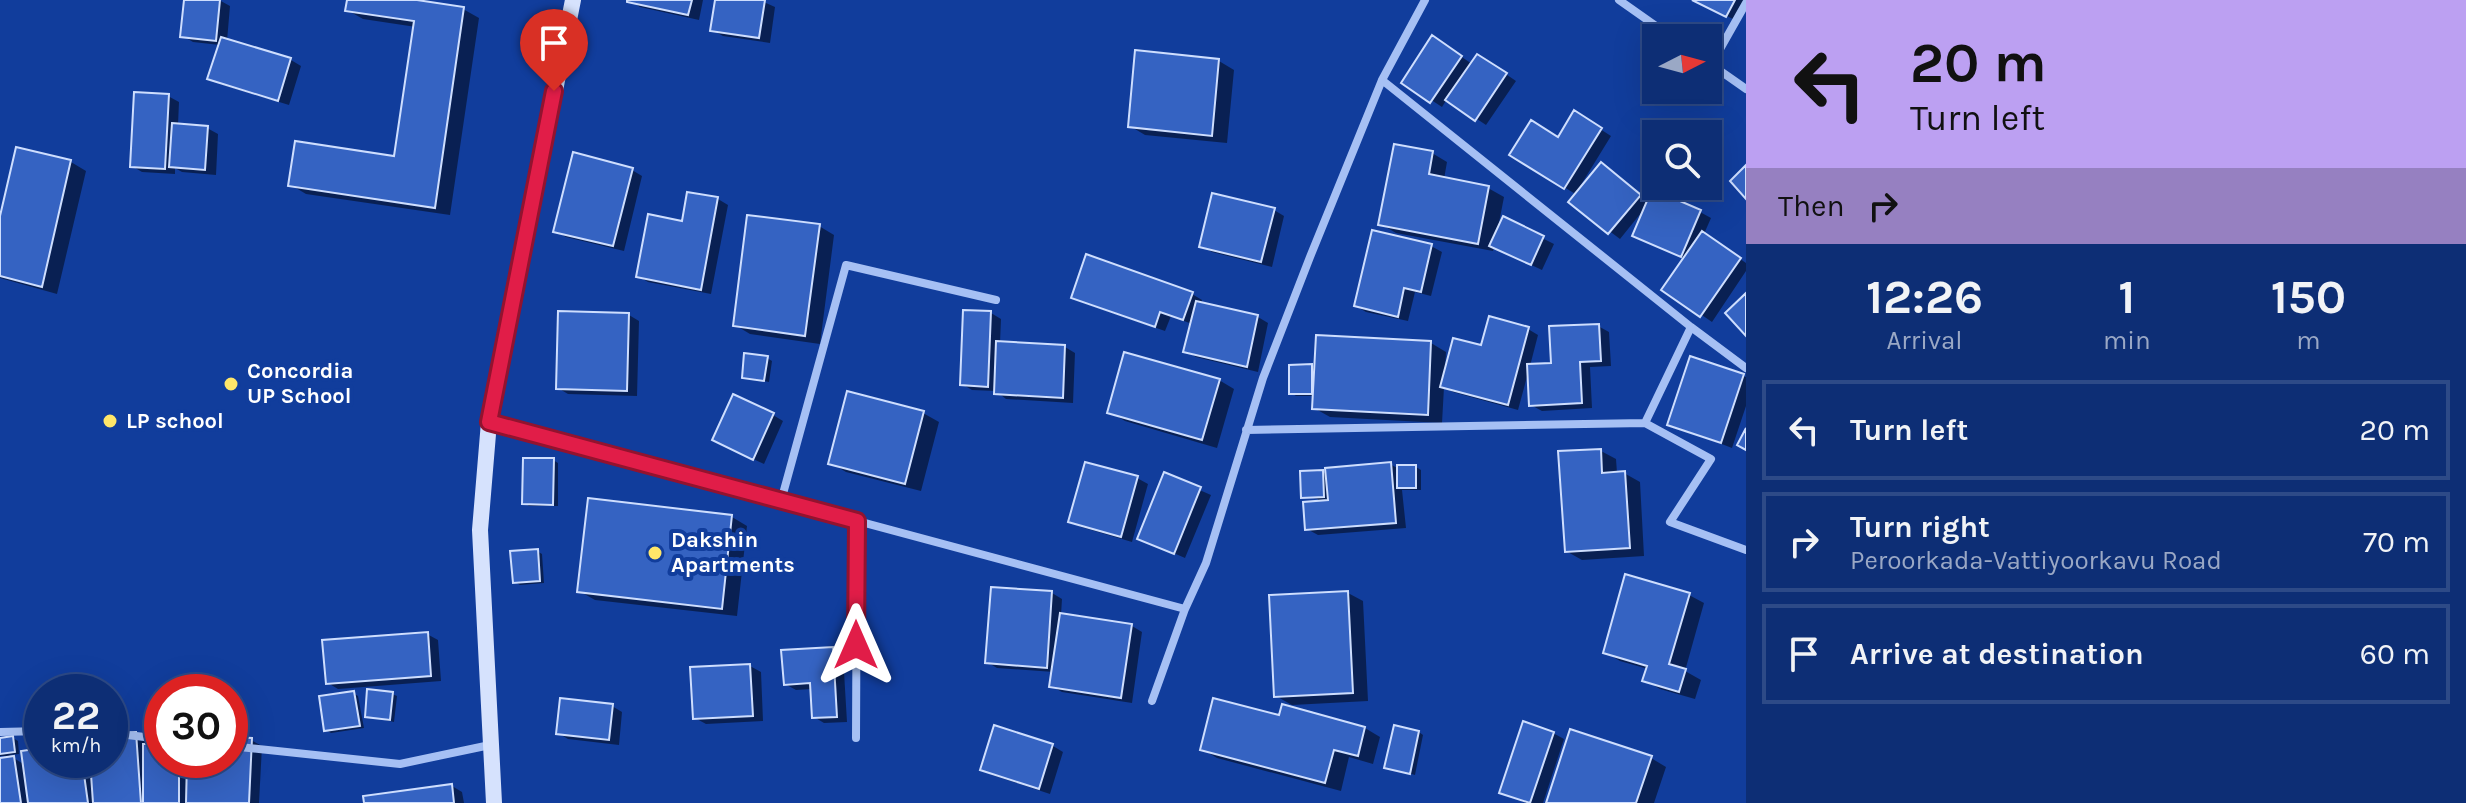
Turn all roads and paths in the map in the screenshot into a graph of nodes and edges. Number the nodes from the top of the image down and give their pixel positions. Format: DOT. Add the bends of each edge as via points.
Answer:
graph roads {
  1 [pos="573,0"];
  2 [pos="1425,0"];
  3 [pos="1619,0"];
  4 [pos="1746,3"];
  5 [pos="1653,24"];
  6 [pos="1722,43"];
  7 [pos="1722,72"];
  8 [pos="1382,80"];
  9 [pos="1746,89"];
  10 [pos="996,300"];
  11 [pos="1691,327"];
  12 [pos="1746,368"];
  13 [pos="489,422"];
  14 [pos="1645,423"];
  15 [pos="1246,430"];
  16 [pos="781,501"];
  17 [pos="857,521"];
  18 [pos="1746,550"];
  19 [pos="1185,609"];
  20 [pos="1152,701"];
  21 [pos="24,731"];
  22 [pos="0,732"];
  23 [pos="856,738"];
  24 [pos="492,745"];
  25 [pos="248,748"];
  26 [pos="494,803"];
  1 -- 13 [label="main road"];
  2 -- 8 [label="street"];
  3 -- 5 [label="street"];
  4 -- 6 [label="street"];
  7 -- 9 [label="street"];
  8 -- 11 [label="street"];
  8 -- 15 [label="street"];
  10 -- 16 [label="street" via="846,265"];
  11 -- 12 [label="street"];
  11 -- 14 [label="street"];
  13 -- 16 [label="street"];
  13 -- 24 [label="main road" via="480,530"];
  14 -- 15 [label="street"];
  14 -- 18 [label="street" via="1711,459 1670,522"];
  15 -- 19 [label="street" via="1206,563"];
  16 -- 17 [label="street"];
  17 -- 19 [label="street"];
  17 -- 23 [label="street"];
  19 -- 20 [label="street"];
  21 -- 22 [label="street"];
  24 -- 25 [label="street" via="400,764"];
  24 -- 26 [label="main road"];
}
